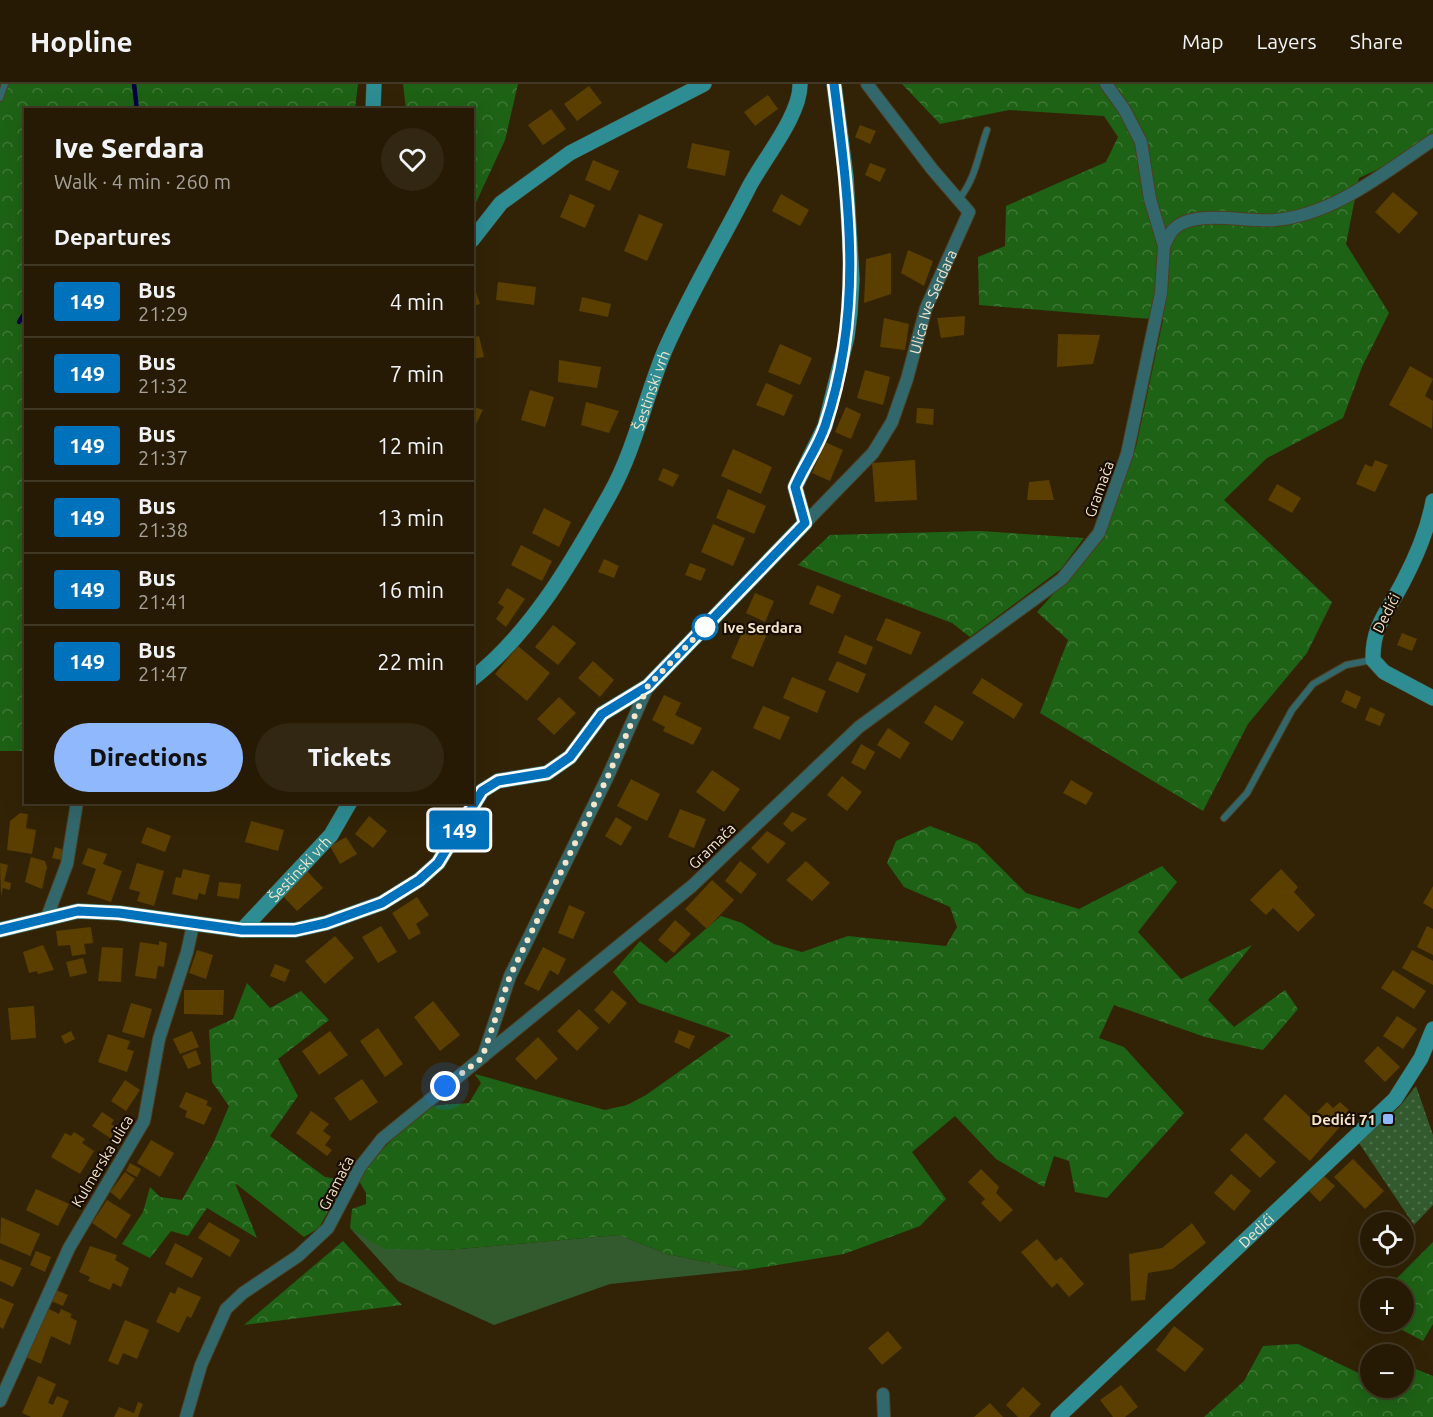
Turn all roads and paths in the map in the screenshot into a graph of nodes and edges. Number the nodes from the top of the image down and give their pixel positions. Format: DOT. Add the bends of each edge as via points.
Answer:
graph roads {
  1 [pos="5,84"];
  2 [pos="374,84"];
  3 [pos="704,84"];
  4 [pos="800,84"];
  5 [pos="834,84"];
  6 [pos="867,84"];
  7 [pos="1106,84"];
  8 [pos="0,98"];
  9 [pos="373,108"];
  10 [pos="987,130"];
  11 [pos="1433,140"];
  12 [pos="959,199"];
  13 [pos="474,237"];
  14 [pos="1164,246"];
  15 [pos="1432,506"];
  16 [pos="805,523"];
  17 [pos="1373,660"];
  18 [pos="474,677"];
  19 [pos="648,686"];
  20 [pos="1433,698"];
  21 [pos="77,804"];
  22 [pos="349,804"];
  23 [pos="1224,818"];
  24 [pos="47,918"];
  25 [pos="193,925"];
  26 [pos="0,930"];
  27 [pos="242,930"];
  28 [pos="1433,1029"];
  29 [pos="482,1058"];
  30 [pos="883,1394"];
  31 [pos="0,1401"];
  32 [pos="186,1417"];
  33 [pos="884,1417"];
  34 [pos="1058,1417"];
  1 -- 8 [label="lane"];
  2 -- 9 [label="street"];
  3 -- 13 [label="street" via="570,153 501,203"];
  4 -- 18 [label="street, Šestinski vrh" via="796,105 752,180 666,350 632,447 610,494 551,591"];
  5 -- 16 [label="street" via="846,177 852,279 847,338 825,426 795,487"];
  6 -- 12 [label="street"];
  7 -- 14 [label="street, Gramača" via="1141,142 1150,199"];
  10 -- 12 [label="lane" via="977,170"];
  11 -- 14 [label="street" via="1339,201 1304,215 1275,220 1201,218 1182,222 1172,230"];
  12 -- 16 [label="street, Ulica Ive Serdara" via="967,207 968,216 926,308 892,422 873,453"];
  14 -- 29 [label="street, Gramača" via="1161,293 1127,454 1099,533 1062,579 859,727 692,886"];
  15 -- 17 [label="street, Dedići" via="1404,581 1378,624 1372,641"];
  16 -- 19 [label="street, Ulica Ive Serdara"];
  17 -- 20 [label="street" via="1384,672"];
  17 -- 23 [label="lane" via="1346,664 1313,684 1292,710 1247,793"];
  19 -- 27 [label="street, Ulica Ive Serdara" via="602,714 570,757 557,767 547,773 498,781 482,791 438,863 404,890 382,903 326,923 295,930"];
  19 -- 29 [label="street, Ulica Ive Serdara" via="510,976"];
  21 -- 24 [label="street" via="67,864"];
  22 -- 27 [label="street, Šestinski vrh" via="331,835"];
  24 -- 25 [label="street" via="95,911"];
  24 -- 26 [label="street"];
  25 -- 27 [label="street, Ulica Ive Serdara"];
  25 -- 31 [label="street, Kulmerska ulica" via="159,1039 144,1121 64,1257"];
  28 -- 34 [label="street, Dedići" via="1421,1058 1395,1099"];
  29 -- 32 [label="street, Gramača" via="374,1148 322,1236 226,1309 201,1365"];
  30 -- 33 [label="street"];
}
